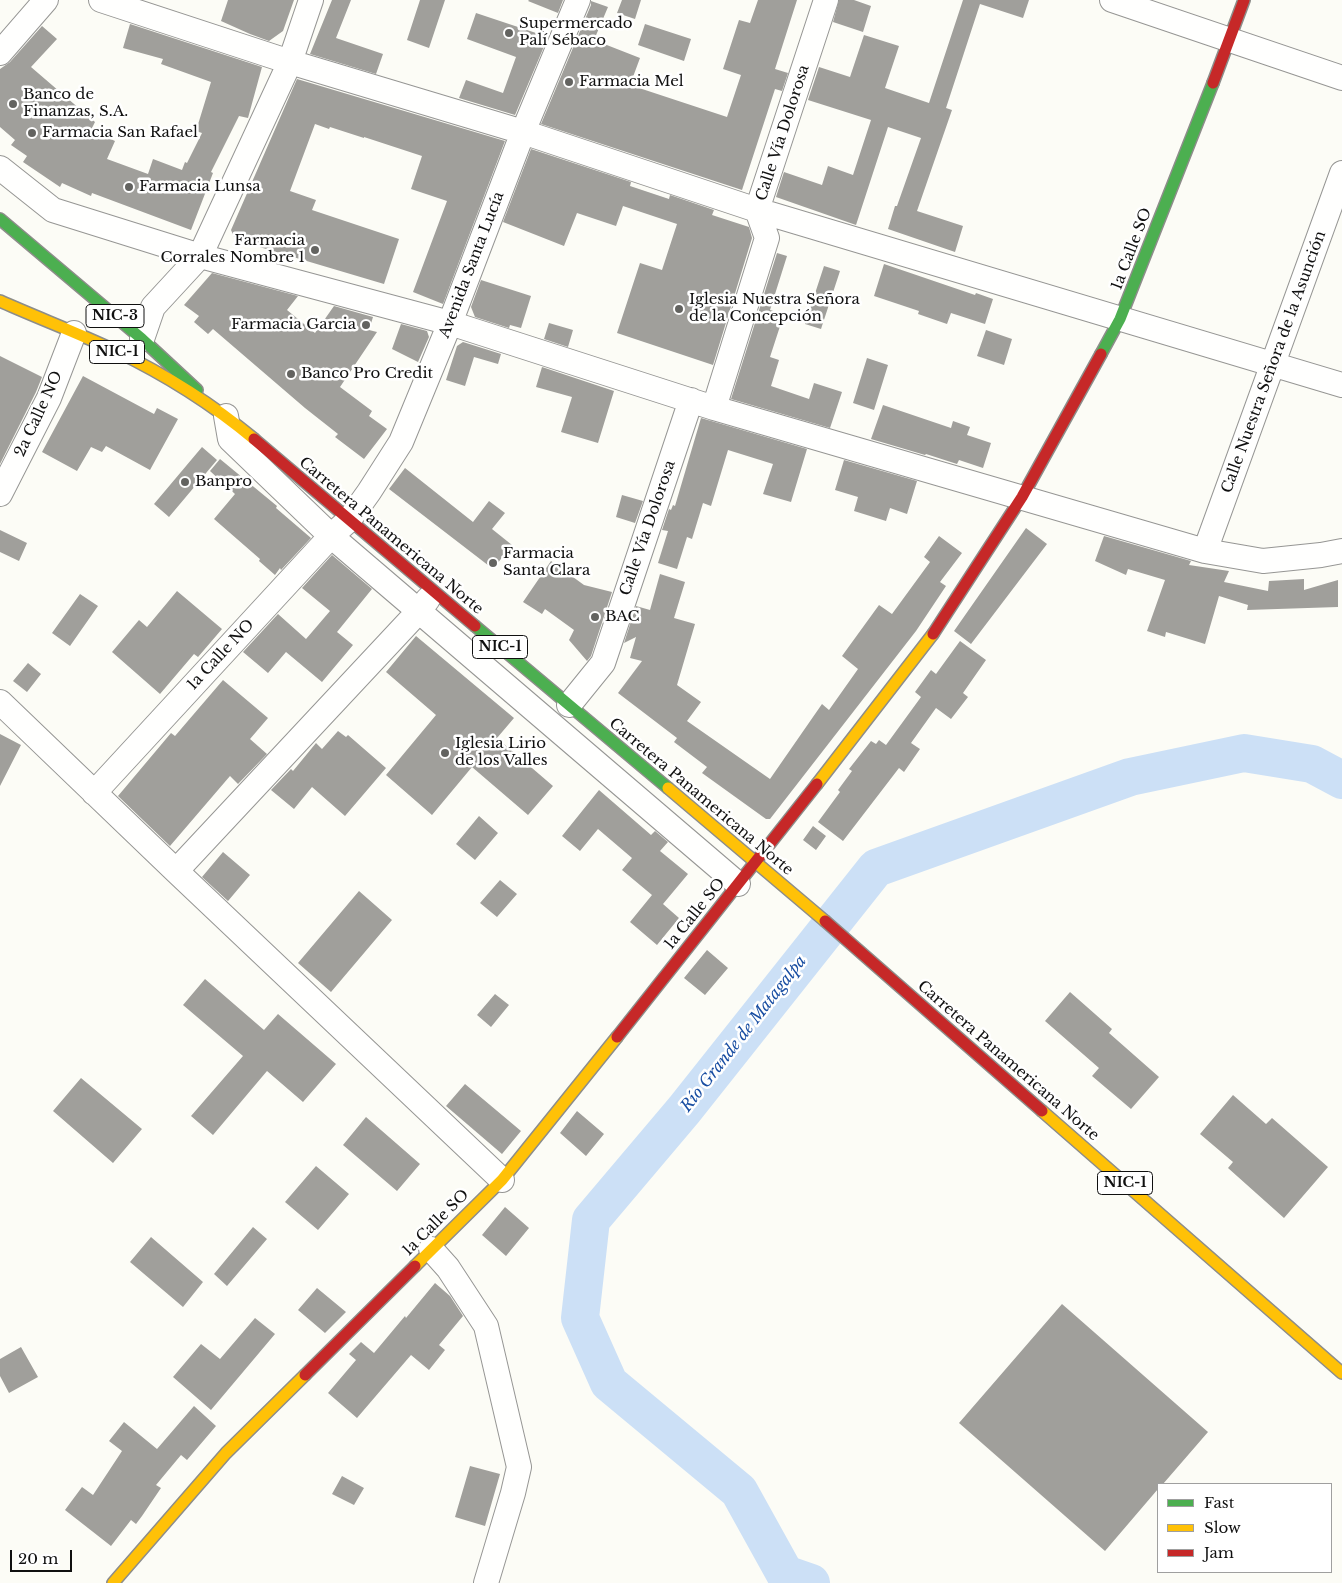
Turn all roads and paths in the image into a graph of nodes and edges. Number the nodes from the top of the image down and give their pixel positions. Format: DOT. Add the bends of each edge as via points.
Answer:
graph roads {
  1 [pos="46,0"];
  2 [pos="101,0"];
  3 [pos="311,0"];
  4 [pos="578,0"];
  5 [pos="826,0"];
  6 [pos="1112,0"];
  7 [pos="1244,0"];
  8 [pos="1230,41"];
  9 [pos="0,53"];
  10 [pos="290,62"];
  11 [pos="1342,78"];
  12 [pos="523,132"];
  13 [pos="0,168"];
  14 [pos="1342,173"];
  15 [pos="757,210"];
  16 [pos="0,220"];
  17 [pos="200,256"];
  18 [pos="0,301"];
  19 [pos="1120,319"];
  20 [pos="450,323"];
  21 [pos="74,332"];
  22 [pos="142,339"];
  23 [pos="1273,365"];
  24 [pos="1342,385"];
  25 [pos="691,400"];
  26 [pos="714,408"];
  27 [pos="226,416"];
  28 [pos="0,494"];
  29 [pos="1022,497"];
  30 [pos="349,520"];
  31 [pos="331,536"];
  32 [pos="1205,551"];
  33 [pos="1342,551"];
  34 [pos="434,591"];
  35 [pos="419,611"];
  36 [pos="0,702"];
  37 [pos="569,705"];
  38 [pos="94,793"];
  39 [pos="756,863"];
  40 [pos="176,872"];
  41 [pos="738,884"];
  42 [pos="502,1180"];
  43 [pos="431,1249"];
  44 [pos="1342,1374"];
  45 [pos="112,1583"];
  46 [pos="486,1583"];
  1 -- 9 [label="street"];
  2 -- 10 [label="street"];
  3 -- 10 [label="street"];
  4 -- 12 [label="street, Avenida Santa Lucía"];
  5 -- 15 [label="street, Calle Vía Dolorosa"];
  6 -- 8 [label="street"];
  7 -- 8 [label="main road, 1a Calle SO"];
  8 -- 11 [label="street"];
  8 -- 19 [label="main road, 1a Calle SO"];
  10 -- 12 [label="street"];
  10 -- 17 [label="street"];
  12 -- 15 [label="street"];
  12 -- 20 [label="street, Avenida Santa Lucía"];
  13 -- 17 [label="street" via="53,210"];
  14 -- 23 [label="street, Calle Nuestra Señora de la Asunción"];
  15 -- 19 [label="street"];
  15 -- 26 [label="street, Calle Vía Dolorosa" via="768,238"];
  16 -- 22 [label="main road, NIC-3"];
  17 -- 20 [label="street"];
  17 -- 22 [label="street" via="153,306"];
  18 -- 21 [label="main road, Carretera Panamericana Norte / NIC-1"];
  19 -- 23 [label="street"];
  19 -- 29 [label="main road, 1a Calle SO"];
  20 -- 25 [label="street"];
  20 -- 30 [label="street, Avenida Santa Lucía" via="401,442"];
  21 -- 27 [label="main road, Carretera Panamericana Norte / NIC-1" via="157,373"];
  21 -- 28 [label="street, 2a Calle NO" via="49,398"];
  22 -- 27 [label="main road, NIC-3"];
  23 -- 24 [label="street"];
  23 -- 32 [label="street, Calle Nuestra Señora de la Asunción"];
  25 -- 26 [label="street"];
  25 -- 37 [label="street, Calle Vía Dolorosa" via="602,663"];
  26 -- 29 [label="street"];
  27 -- 30 [label="main road, Carretera Panamericana Norte / NIC-1"];
  27 -- 31 [label="street" via="230,439"];
  29 -- 32 [label="street"];
  29 -- 39 [label="main road, 1a Calle SO" via="929,640"];
  30 -- 31 [label="street, 1a Calle NO"];
  30 -- 34 [label="main road, Carretera Panamericana Norte / NIC-1"];
  31 -- 35 [label="street"];
  31 -- 38 [label="street, 1a Calle NO"];
  32 -- 33 [label="street" via="1263,561"];
  34 -- 35 [label="street"];
  34 -- 37 [label="main road, Carretera Panamericana Norte / NIC-1"];
  35 -- 40 [label="street"];
  35 -- 41 [label="street"];
  36 -- 38 [label="street"];
  37 -- 39 [label="main road, Carretera Panamericana Norte / NIC-1"];
  38 -- 40 [label="street"];
  39 -- 41 [label="main road, 1a Calle SO"];
  39 -- 44 [label="main road, Carretera Panamericana Norte / NIC-1"];
  40 -- 42 [label="street"];
  41 -- 42 [label="main road, 1a Calle SO"];
  42 -- 43 [label="main road, 1a Calle SO"];
  43 -- 45 [label="main road, 1a Calle SO" via="226,1453"];
  43 -- 46 [label="street" via="448,1268 486,1326 519,1467"];
}
